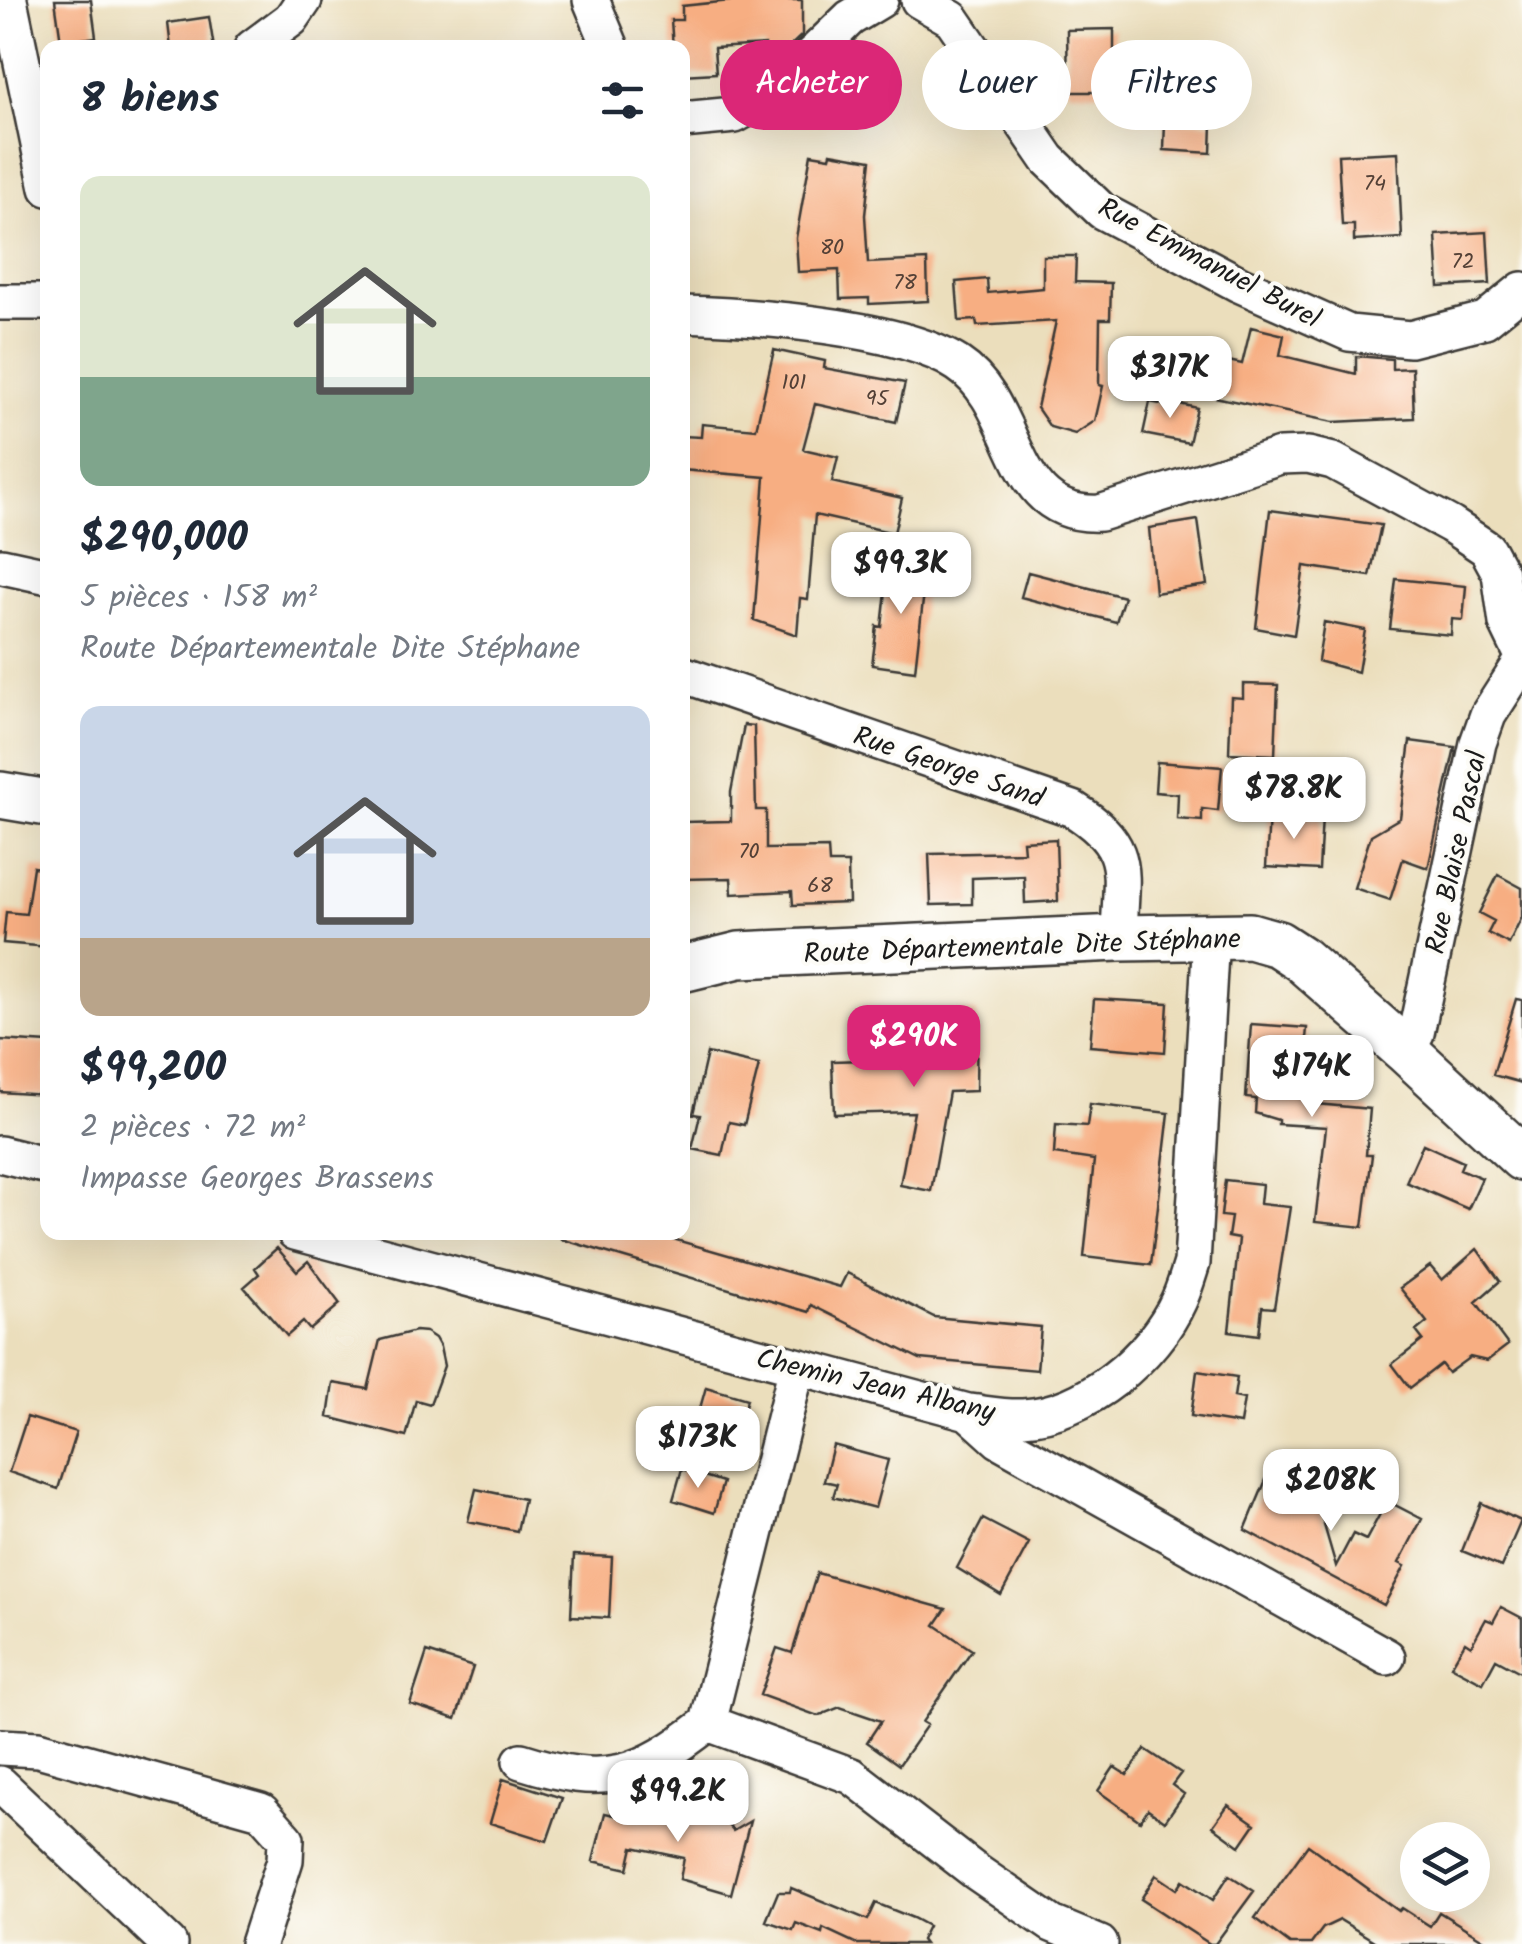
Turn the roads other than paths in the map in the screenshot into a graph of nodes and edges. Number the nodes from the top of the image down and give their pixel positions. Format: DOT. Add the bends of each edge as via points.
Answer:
graph roads {
  1 [pos="9,0"];
  2 [pos="304,0"];
  3 [pos="590,0"];
  4 [pos="880,0"];
  5 [pos="918,0"];
  6 [pos="263,40"];
  7 [pos="608,40"];
  8 [pos="690,119"];
  9 [pos="26,121"];
  10 [pos="40,164"];
  11 [pos="1522,290"];
  12 [pos="0,302"];
  13 [pos="40,302"];
  14 [pos="690,314"];
  15 [pos="2,566"];
  16 [pos="40,574"];
  17 [pos="1522,658"];
  18 [pos="690,677"];
  19 [pos="0,795"];
  20 [pos="40,801"];
  21 [pos="1211,936"];
  22 [pos="1119,938"];
  23 [pos="690,967"];
  24 [pos="1406,1050"];
  25 [pos="0,1154"];
  26 [pos="1522,1158"];
  27 [pos="40,1164"];
  28 [pos="325,1240"];
  29 [pos="797,1366"];
  30 [pos="968,1412"];
  31 [pos="1387,1657"];
  32 [pos="708,1723"];
  33 [pos="0,1747"];
  34 [pos="521,1760"];
  35 [pos="0,1784"];
  36 [pos="168,1944"];
  37 [pos="258,1944"];
  38 [pos="1100,1944"];
  1 -- 9 [label="street"];
  2 -- 6 [label="street"];
  3 -- 7 [label="street"];
  4 -- 8 [label="street" via="850,18 770,95 734,115"];
  5 -- 11 [label="street, Rue Emmanuel Burel" via="952,19 1048,159 1102,211 1239,284 1349,333 1410,339 1484,320"];
  9 -- 10 [label="street"];
  12 -- 13 [label="street"];
  14 -- 17 [label="street" via="868,333 956,362 993,403 1043,497 1081,514 1280,456 1334,461 1487,548"];
  15 -- 16 [label="street"];
  17 -- 24 [label="street, Rue Blaise Pascal" via="1478,743 1416,1034"];
  18 -- 22 [label="street, Rue George Sand" via="1073,809 1103,828 1121,858"];
  19 -- 20 [label="main road"];
  21 -- 22 [label="main road, Route Départementale Dite Stéphane"];
  21 -- 24 [label="main road, Route Départementale Dite Stéphane" via="1278,944"];
  21 -- 30 [label="street, Chemin Jean Albany" via="1192,1264 1179,1301 1158,1335 1116,1377 1066,1408 1024,1417"];
  22 -- 23 [label="main road, Route Départementale Dite Stéphane" via="739,956"];
  24 -- 26 [label="main road, Route Départementale Dite Stéphane"];
  25 -- 27 [label="street"];
  28 -- 29 [label="street, Chemin Jean Albany"];
  29 -- 30 [label="street, Chemin Jean Albany"];
  29 -- 32 [label="street"];
  30 -- 31 [label="street" via="999,1440"];
  32 -- 34 [label="street" via="647,1765 611,1776 581,1776"];
  32 -- 38 [label="street" via="852,1776 1052,1924"];
  33 -- 37 [label="street" via="38,1749 261,1811 286,1840"];
  35 -- 36 [label="street"];
}
